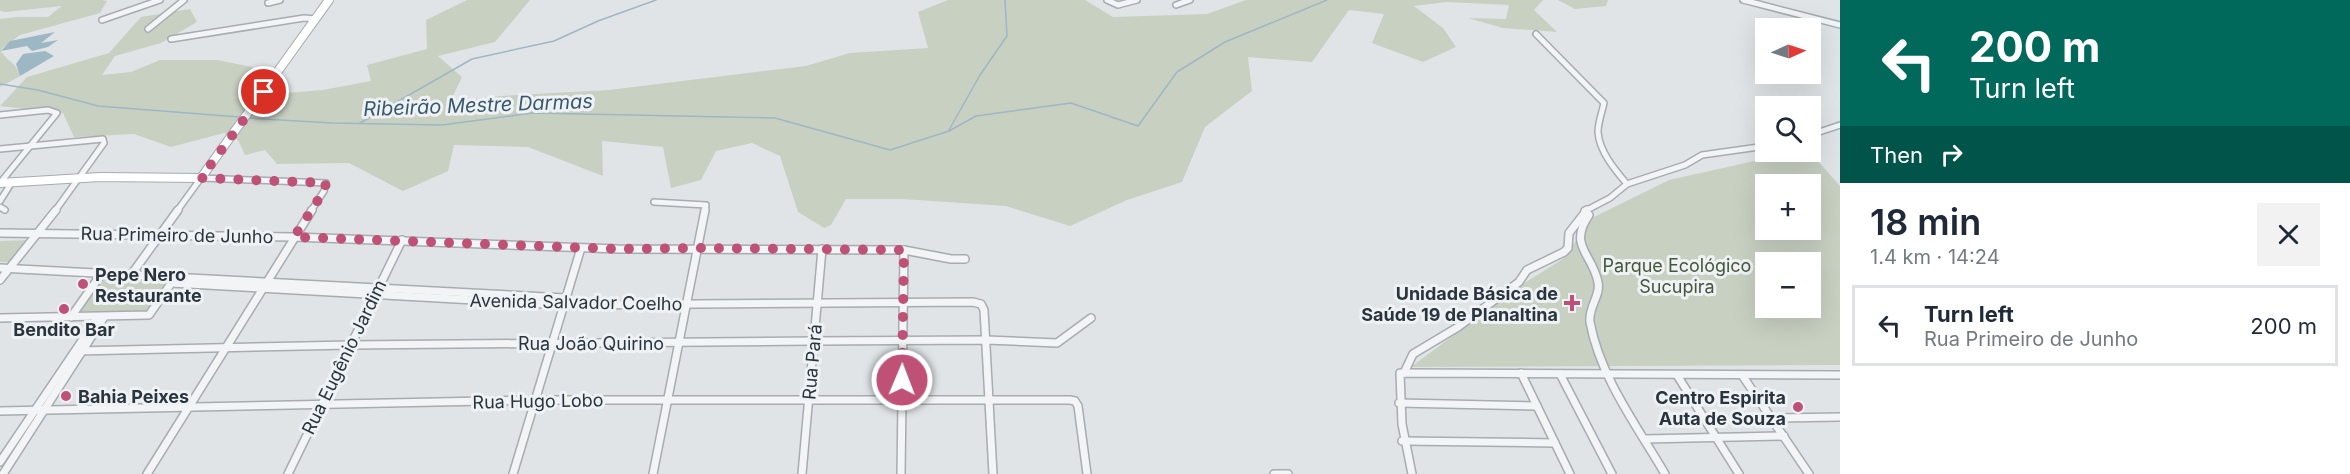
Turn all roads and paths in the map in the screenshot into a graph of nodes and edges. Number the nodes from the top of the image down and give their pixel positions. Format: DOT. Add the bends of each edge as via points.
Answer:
graph roads {
  1 [pos="160,0"];
  2 [pos="184,0"];
  3 [pos="280,0"];
  4 [pos="329,0"];
  5 [pos="1107,0"];
  6 [pos="1137,0"];
  7 [pos="1190,0"];
  8 [pos="1743,0"];
  9 [pos="268,3"];
  10 [pos="1176,5"];
  11 [pos="316,19"];
  12 [pos="102,20"];
  13 [pos="1840,25"];
  14 [pos="148,29"];
  15 [pos="1536,33"];
  16 [pos="171,39"];
  17 [pos="0,115"];
  18 [pos="1840,125"];
  19 [pos="1821,131"];
  20 [pos="31,146"];
  21 [pos="1755,148"];
  22 [pos="0,149"];
  23 [pos="80,176"];
  24 [pos="201,178"];
  25 [pos="12,182"];
  26 [pos="0,183"];
  27 [pos="1627,184"];
  28 [pos="0,201"];
  29 [pos="654,202"];
  30 [pos="1585,211"];
  31 [pos="0,233"];
  32 [pos="40,233"];
  33 [pos="161,234"];
  34 [pos="294,237"];
  35 [pos="402,240"];
  36 [pos="581,248"];
  37 [pos="696,248"];
  38 [pos="822,249"];
  39 [pos="904,250"];
  40 [pos="965,259"];
  41 [pos="0,268"];
  42 [pos="10,269"];
  43 [pos="102,273"];
  44 [pos="131,275"];
  45 [pos="175,276"];
  46 [pos="0,279"];
  47 [pos="171,284"];
  48 [pos="263,285"];
  49 [pos="376,292"];
  50 [pos="564,302"];
  51 [pos="817,303"];
  52 [pos="903,303"];
  53 [pos="687,304"];
  54 [pos="71,317"];
  55 [pos="101,317"];
  56 [pos="0,318"];
  57 [pos="1091,318"];
  58 [pos="903,340"];
  59 [pos="987,340"];
  60 [pos="814,341"];
  61 [pos="680,342"];
  62 [pos="552,343"];
  63 [pos="350,345"];
  64 [pos="225,347"];
  65 [pos="79,351"];
  66 [pos="1402,373"];
  67 [pos="1521,373"];
  68 [pos="1560,374"];
  69 [pos="1609,375"];
  70 [pos="1677,375"];
  71 [pos="1742,375"];
  72 [pos="1840,375"];
  73 [pos="668,399"];
  74 [pos="902,399"];
  75 [pos="989,399"];
  76 [pos="535,400"];
  77 [pos="808,400"];
  78 [pos="1399,403"];
  79 [pos="321,405"];
  80 [pos="1537,406"];
  81 [pos="187,407"];
  82 [pos="40,410"];
  83 [pos="0,411"];
  84 [pos="1840,417"];
  85 [pos="1772,418"];
  86 [pos="1784,436"];
  87 [pos="1716,438"];
  88 [pos="1645,439"];
  89 [pos="1402,441"];
  90 [pos="1555,443"];
  91 [pos="0,462"];
  92 [pos="3,474"];
  93 [pos="147,474"];
  94 [pos="288,474"];
  95 [pos="513,474"];
  96 [pos="653,474"];
  97 [pos="802,474"];
  98 [pos="901,474"];
  99 [pos="993,474"];
  100 [pos="1087,474"];
  101 [pos="1274,474"];
  102 [pos="1288,474"];
  103 [pos="1412,474"];
  104 [pos="1570,474"];
  105 [pos="1612,474"];
  106 [pos="1665,474"];
  107 [pos="1739,474"];
  108 [pos="1809,474"];
  1 -- 12 [label="street"];
  2 -- 14 [label="street"];
  3 -- 9 [label="street"];
  4 -- 11 [label="street"];
  5 -- 6 [label="street" via="1115,6"];
  7 -- 10 [label="street"];
  8 -- 13 [label="street"];
  11 -- 16 [label="street"];
  11 -- 24 [label="street"];
  15 -- 27 [label="street" via="1605,103 1598,132 1600,141"];
  17 -- 20 [label="street" via="57,113"];
  18 -- 19 [label="street"];
  20 -- 22 [label="street"];
  20 -- 23 [label="street" via="103,139"];
  20 -- 26 [label="street"];
  21 -- 27 [label="street" via="1702,155 1685,165"];
  23 -- 24 [label="street"];
  23 -- 25 [label="street"];
  23 -- 32 [label="street"];
  24 -- 33 [label="street"];
  24 -- 34 [label="street" via="326,183"];
  25 -- 26 [label="street"];
  25 -- 28 [label="street"];
  27 -- 30 [label="street"];
  29 -- 37 [label="street" via="706,205"];
  30 -- 66 [label="street" via="1569,233 1564,252 1527,270 1519,282 1458,327 1413,354"];
  30 -- 69 [label="street" via="1589,215 1579,227 1578,238 1599,283 1589,316"];
  31 -- 32 [label="street, Rua Primeiro de Junho"];
  32 -- 33 [label="street, Rua Primeiro de Junho"];
  32 -- 42 [label="street"];
  33 -- 34 [label="street, Rua Primeiro de Junho"];
  33 -- 44 [label="street"];
  34 -- 35 [label="street, Rua Primeiro de Junho"];
  34 -- 48 [label="street"];
  35 -- 36 [label="street, Rua Primeiro de Junho"];
  35 -- 49 [label="street, Rua Eugênio Jardim"];
  36 -- 37 [label="street, Rua Primeiro de Junho"];
  36 -- 50 [label="street"];
  37 -- 38 [label="street, Rua Primeiro de Junho"];
  37 -- 53 [label="street"];
  38 -- 39 [label="street, Rua Primeiro de Junho"];
  38 -- 51 [label="street, Rua Pará"];
  39 -- 40 [label="street, Rua Primeiro de Junho"];
  39 -- 52 [label="street"];
  41 -- 42 [label="street, Avenida Salvador Coelho"];
  42 -- 43 [label="street, Avenida Salvador Coelho"];
  42 -- 46 [label="street"];
  43 -- 44 [label="street, Avenida Salvador Coelho"];
  43 -- 54 [label="street"];
  44 -- 45 [label="street, Avenida Salvador Coelho"];
  45 -- 47 [label="street"];
  45 -- 48 [label="street, Avenida Salvador Coelho"];
  47 -- 48 [label="street, Avenida Salvador Coelho"];
  47 -- 55 [label="street" via="149,315"];
  48 -- 49 [label="street, Avenida Salvador Coelho"];
  48 -- 64 [label="street"];
  49 -- 50 [label="street, Avenida Salvador Coelho"];
  49 -- 63 [label="street, Rua Eugênio Jardim"];
  50 -- 53 [label="street, Avenida Salvador Coelho"];
  50 -- 62 [label="street"];
  51 -- 52 [label="street, Avenida Salvador Coelho"];
  51 -- 53 [label="street, Avenida Salvador Coelho"];
  51 -- 60 [label="street, Rua Pará"];
  52 -- 58 [label="street"];
  52 -- 59 [label="street, Avenida Salvador Coelho" via="981,304"];
  53 -- 61 [label="street"];
  54 -- 55 [label="street"];
  54 -- 56 [label="street"];
  55 -- 65 [label="street"];
  57 -- 59 [label="street, Rua João Quirino" via="1057,343"];
  58 -- 59 [label="street, Rua João Quirino"];
  58 -- 60 [label="street, Rua João Quirino"];
  58 -- 74 [label="street"];
  59 -- 75 [label="street"];
  60 -- 61 [label="street, Rua João Quirino"];
  60 -- 77 [label="street, Rua Pará"];
  61 -- 62 [label="street, Rua João Quirino"];
  61 -- 73 [label="street"];
  62 -- 63 [label="street, Rua João Quirino"];
  62 -- 76 [label="street"];
  63 -- 64 [label="street, Rua João Quirino"];
  63 -- 79 [label="street, Rua Eugênio Jardim"];
  64 -- 65 [label="street, Rua João Quirino"];
  64 -- 81 [label="street"];
  65 -- 82 [label="street"];
  66 -- 67 [label="street"];
  66 -- 78 [label="street"];
  67 -- 68 [label="street"];
  67 -- 80 [label="street"];
  68 -- 69 [label="street"];
  68 -- 105 [label="street"];
  69 -- 70 [label="street"];
  69 -- 88 [label="street"];
  70 -- 71 [label="street"];
  70 -- 87 [label="street"];
  71 -- 72 [label="street"];
  71 -- 85 [label="street"];
  73 -- 76 [label="street, Rua Hugo Lobo"];
  73 -- 77 [label="street, Rua Hugo Lobo"];
  73 -- 96 [label="street"];
  74 -- 75 [label="street, Rua Hugo Lobo"];
  74 -- 77 [label="street, Rua Hugo Lobo"];
  74 -- 98 [label="street"];
  75 -- 99 [label="street"];
  75 -- 100 [label="street, Rua Hugo Lobo" via="1075,401"];
  76 -- 79 [label="street, Rua Hugo Lobo"];
  76 -- 95 [label="street"];
  77 -- 97 [label="street, Rua Pará"];
  78 -- 80 [label="street"];
  78 -- 89 [label="street"];
  79 -- 81 [label="street, Rua Hugo Lobo"];
  79 -- 94 [label="street, Rua Eugênio Jardim"];
  80 -- 90 [label="street"];
  81 -- 82 [label="street, Rua Hugo Lobo"];
  81 -- 93 [label="street"];
  82 -- 83 [label="street, Rua Hugo Lobo"];
  82 -- 91 [label="street"];
  82 -- 92 [label="street"];
  84 -- 85 [label="street"];
  85 -- 86 [label="street"];
  86 -- 87 [label="street"];
  86 -- 108 [label="street"];
  87 -- 88 [label="street"];
  87 -- 107 [label="street"];
  88 -- 106 [label="street"];
  89 -- 90 [label="street"];
  89 -- 103 [label="street"];
  90 -- 104 [label="street"];
  101 -- 102 [label="street"];
}
